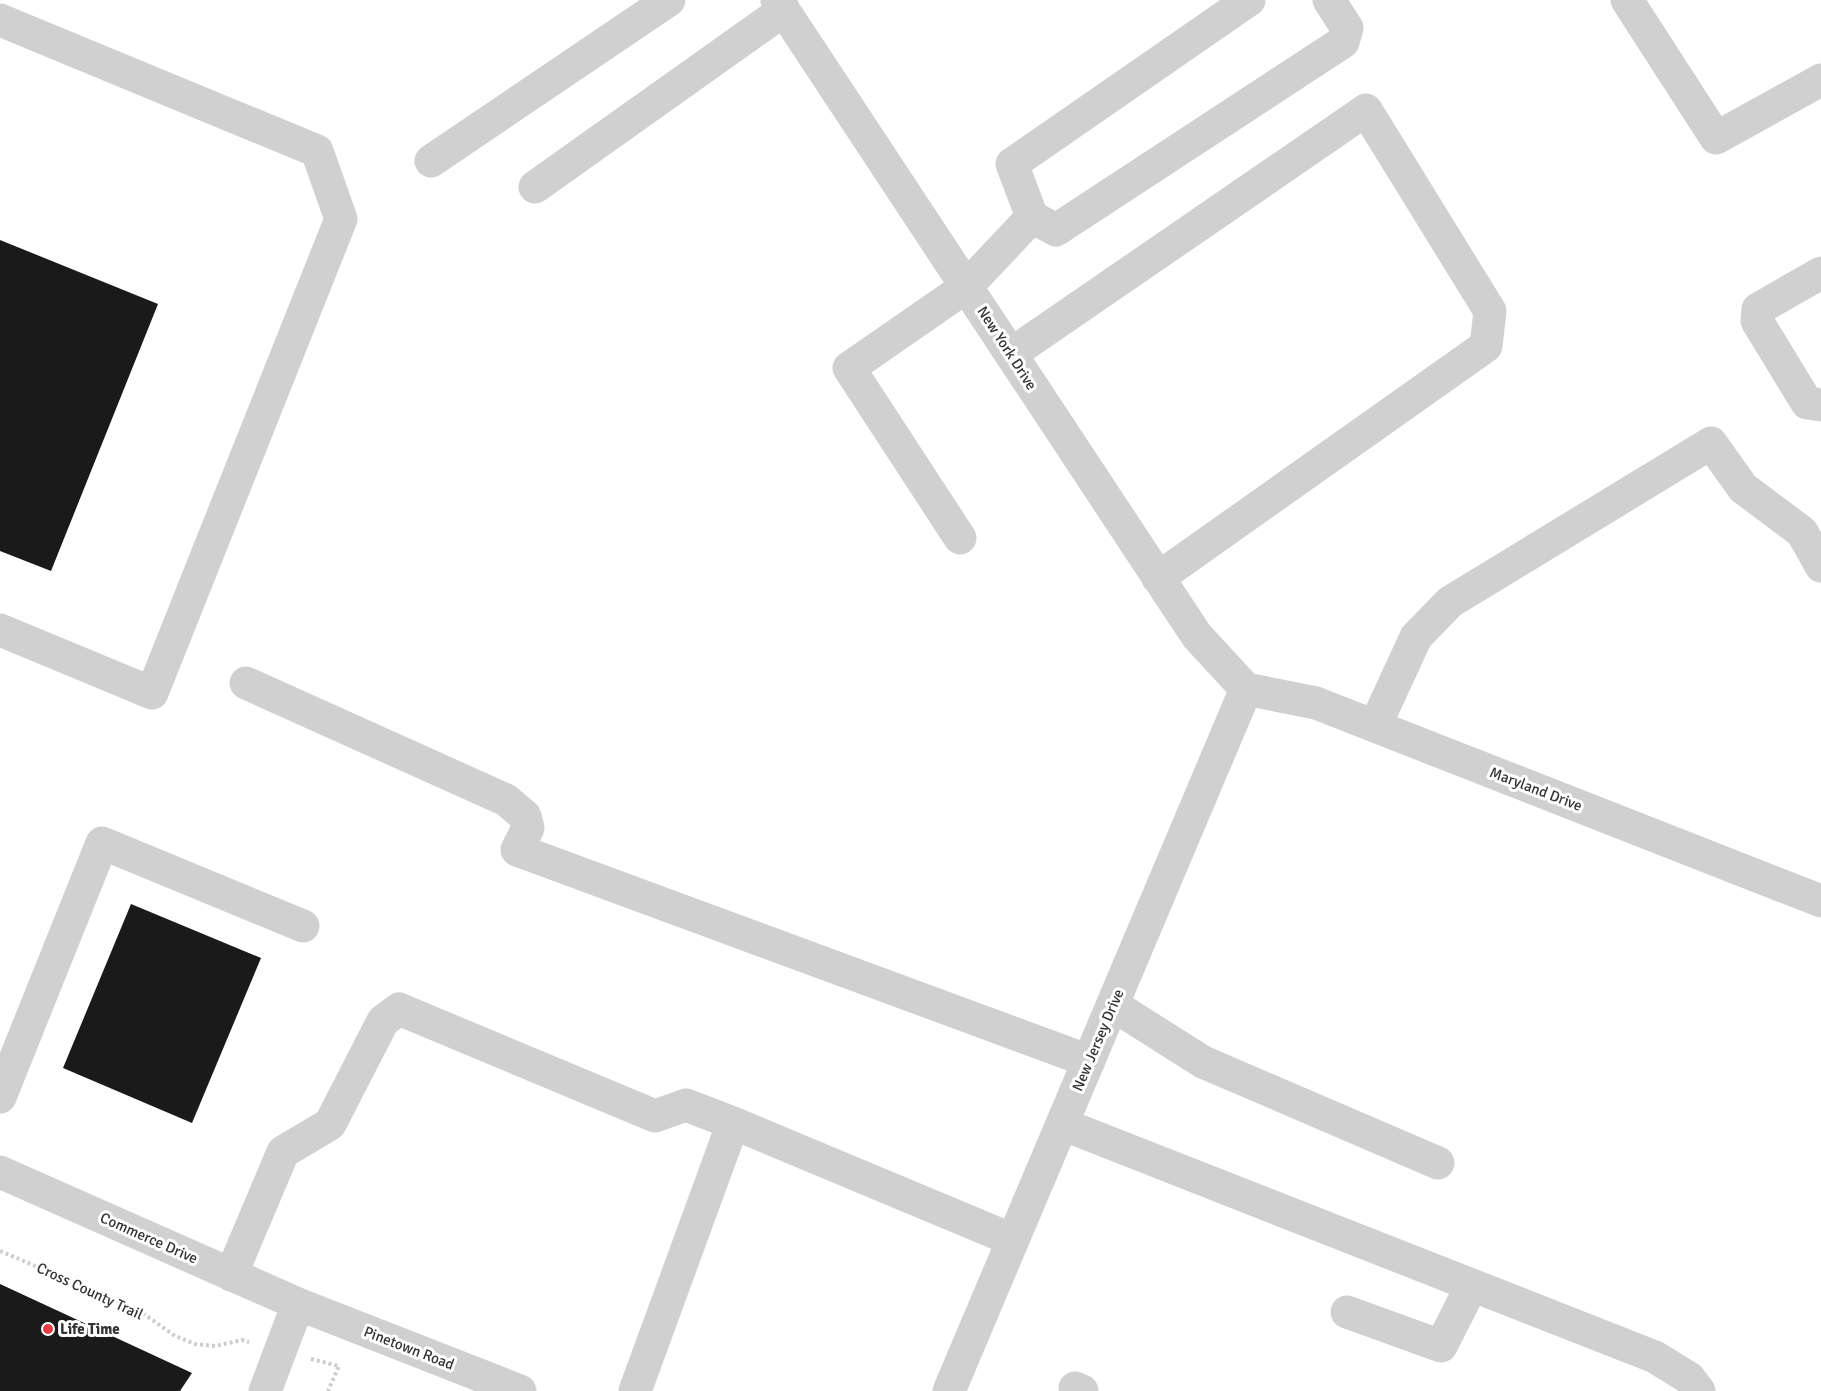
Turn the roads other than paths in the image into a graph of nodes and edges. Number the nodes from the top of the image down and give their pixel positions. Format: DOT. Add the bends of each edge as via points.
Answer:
graph roads {
  1 [pos="669,0"];
  2 [pos="1249,0"];
  3 [pos="1329,0"];
  4 [pos="1627,0"];
  5 [pos="780,5"];
  6 [pos="0,20"];
  7 [pos="1821,80"];
  8 [pos="431,161"];
  9 [pos="535,187"];
  10 [pos="1032,218"];
  11 [pos="1821,273"];
  12 [pos="966,286"];
  13 [pos="1011,354"];
  14 [pos="1821,405"];
  15 [pos="960,538"];
  16 [pos="1821,566"];
  17 [pos="1158,578"];
  18 [pos="0,630"];
  19 [pos="246,683"];
  20 [pos="1246,689"];
  21 [pos="1375,726"];
  22 [pos="1821,901"];
  23 [pos="303,926"];
  24 [pos="1113,1005"];
  25 [pos="1089,1061"];
  26 [pos="0,1097"];
  27 [pos="733,1123"];
  28 [pos="1062,1124"];
  29 [pos="1438,1163"];
  30 [pos="0,1172"];
  31 [pos="1013,1240"];
  32 [pos="231,1275"];
  33 [pos="1472,1285"];
  34 [pos="298,1304"];
  35 [pos="1347,1312"];
  36 [pos="265,1391"];
  37 [pos="520,1391"];
  38 [pos="635,1391"];
  39 [pos="949,1391"];
  40 [pos="1699,1391"];
  1 -- 8 [label="street"];
  2 -- 10 [label="street" via="1012,164"];
  3 -- 10 [label="street" via="1347,28 1343,42 1056,230"];
  4 -- 7 [label="street" via="1716,138"];
  5 -- 9 [label="street"];
  5 -- 12 [label="street, New York Drive"];
  6 -- 18 [label="street" via="317,152 341,219 152,693"];
  10 -- 12 [label="street"];
  11 -- 14 [label="street" via="1758,309 1757,321 1807,403"];
  12 -- 13 [label="street, New York Drive"];
  12 -- 15 [label="street" via="849,368"];
  13 -- 17 [label="street, New York Drive"];
  13 -- 17 [label="street" via="1366,110 1490,311 1486,346"];
  16 -- 21 [label="street" via="1802,532 1743,488 1711,443 1450,602 1416,637"];
  17 -- 20 [label="street, New York Drive" via="1197,636"];
  19 -- 25 [label="street" via="506,800 525,816 528,828 517,850"];
  20 -- 21 [label="street, Maryland Drive" via="1316,703"];
  20 -- 24 [label="street, New Jersey Drive"];
  21 -- 22 [label="street, Maryland Drive"];
  23 -- 26 [label="street" via="102,843"];
  24 -- 25 [label="street, New Jersey Drive"];
  24 -- 29 [label="street" via="1203,1062"];
  25 -- 28 [label="street, New Jersey Drive"];
  27 -- 31 [label="street"];
  27 -- 32 [label="street" via="686,1105 655,1116 399,1010 383,1021 330,1124 283,1152"];
  27 -- 38 [label="street"];
  28 -- 31 [label="street, New Jersey Drive"];
  28 -- 33 [label="street"];
  30 -- 32 [label="street, Commerce Drive"];
  31 -- 39 [label="street, New Jersey Drive"];
  32 -- 34 [label="street, Commerce Drive"];
  33 -- 35 [label="street" via="1441,1346"];
  33 -- 40 [label="street" via="1655,1357 1689,1378"];
  34 -- 36 [label="street"];
  34 -- 37 [label="street, Pinetown Road"];
}
